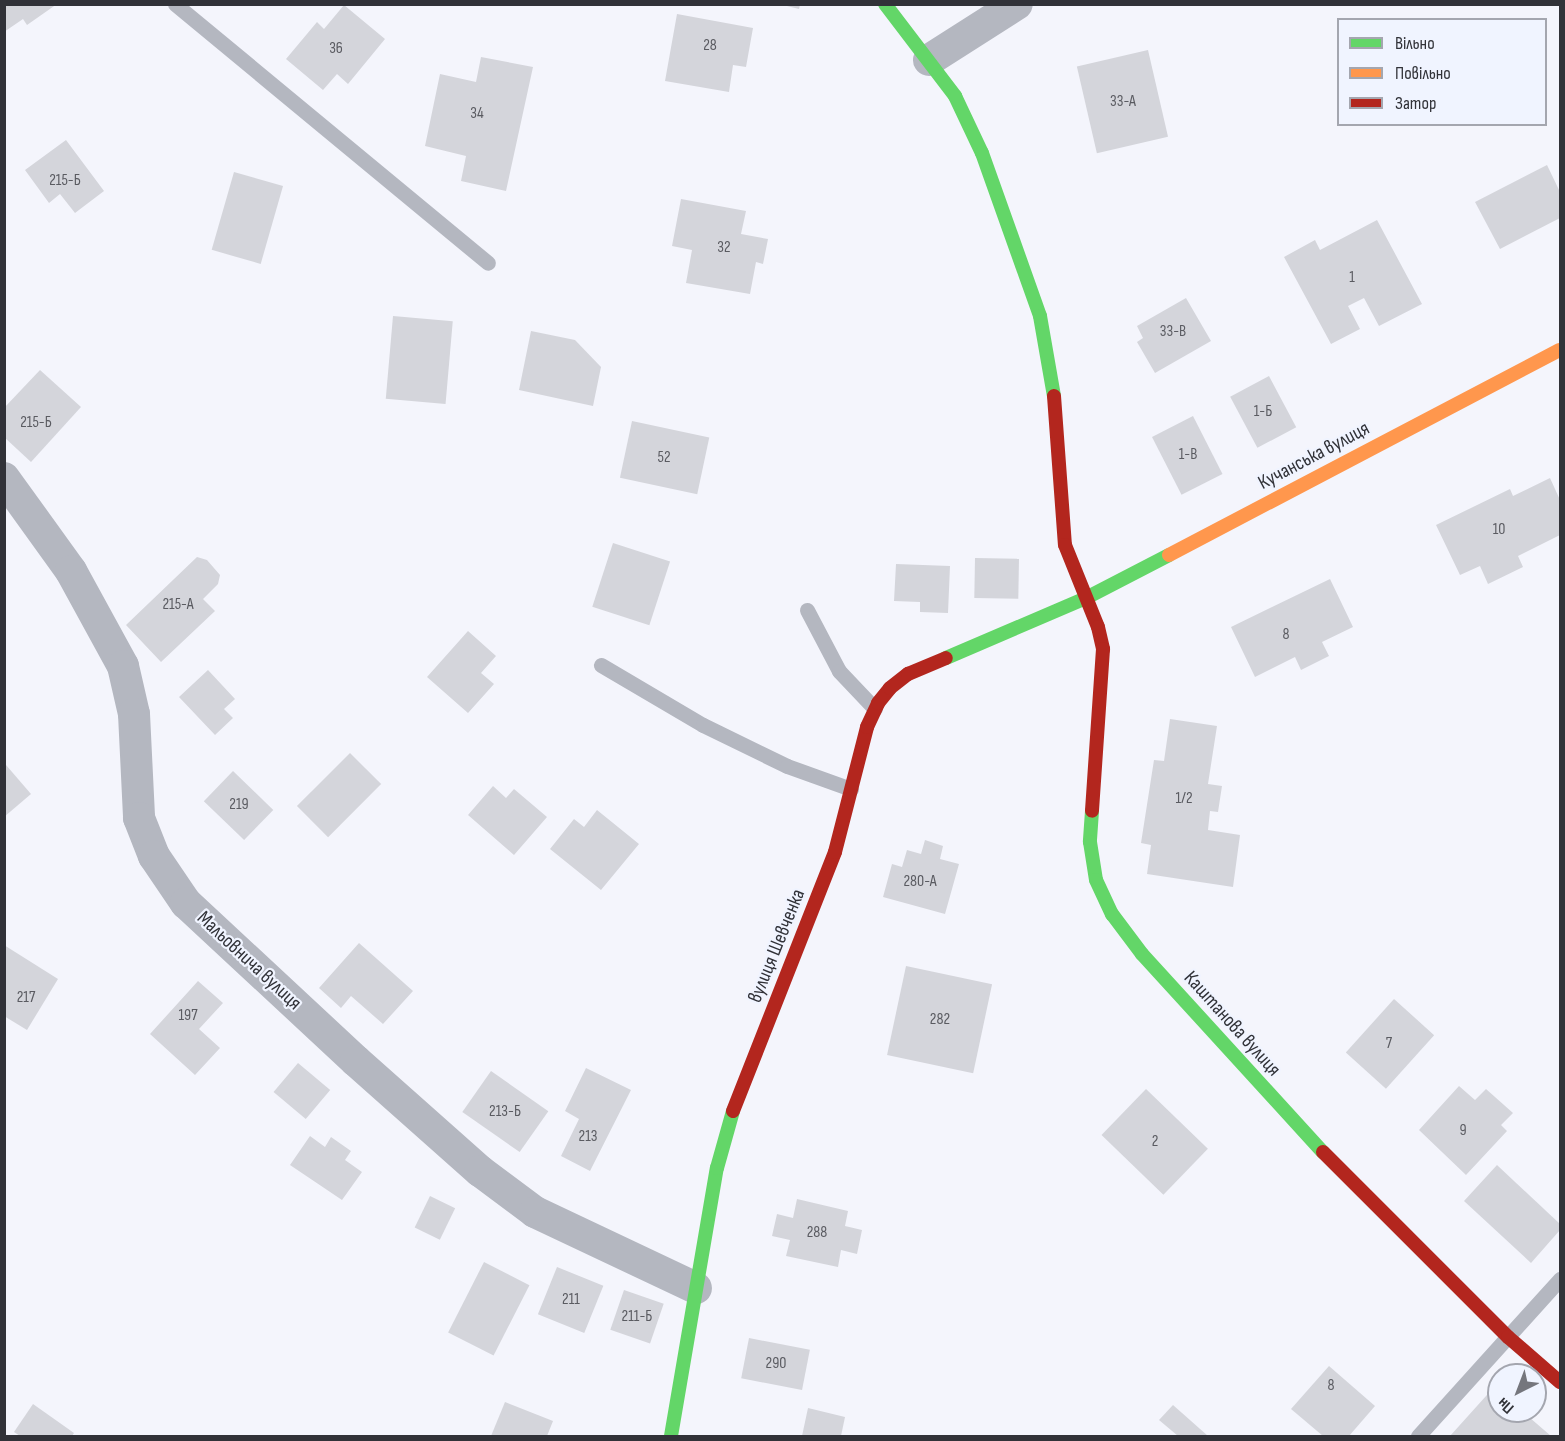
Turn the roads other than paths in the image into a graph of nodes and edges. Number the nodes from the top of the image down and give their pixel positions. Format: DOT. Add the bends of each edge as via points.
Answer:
graph roads {
  1 [pos="175,4"];
  2 [pos="885,4"];
  3 [pos="1017,4"];
  4 [pos="929,60"];
  5 [pos="488,263"];
  6 [pos="1560,350"];
  7 [pos="4,478"];
  8 [pos="1086,598"];
  9 [pos="807,610"];
  10 [pos="601,665"];
  11 [pos="875,709"];
  12 [pos="851,789"];
  13 [pos="1560,1279"];
  14 [pos="696,1288"];
  15 [pos="1508,1337"];
  16 [pos="1560,1382"];
  17 [pos="671,1437"];
  18 [pos="1418,1437"];
  1 -- 5 [label="lane"];
  2 -- 4 [label="street, Каштанова вулиця"];
  3 -- 4 [label="street"];
  4 -- 8 [label="street, Каштанова вулиця" via="955,96 982,153 1040,316 1055,404 1065,545"];
  6 -- 8 [label="street, Кучанська вулиця"];
  7 -- 14 [label="street, Мальовнича вулиця" via="71,571 123,666 134,714 139,818 154,856 186,903 480,1171 535,1212"];
  8 -- 11 [label="street, вулиця Шевченка" via="908,674 890,688"];
  8 -- 15 [label="street, Каштанова вулиця" via="1103,649 1090,842 1096,880 1112,914 1142,954 1342,1173"];
  9 -- 11 [label="lane" via="839,671"];
  10 -- 12 [label="lane" via="703,725 787,766"];
  11 -- 12 [label="street, вулиця Шевченка"];
  12 -- 14 [label="street, вулиця Шевченка" via="835,852 732,1114 717,1168"];
  13 -- 15 [label="lane"];
  14 -- 17 [label="street, вулиця Шевченка"];
  15 -- 16 [label="street, Каштанова вулиця"];
  15 -- 18 [label="lane"];
}
